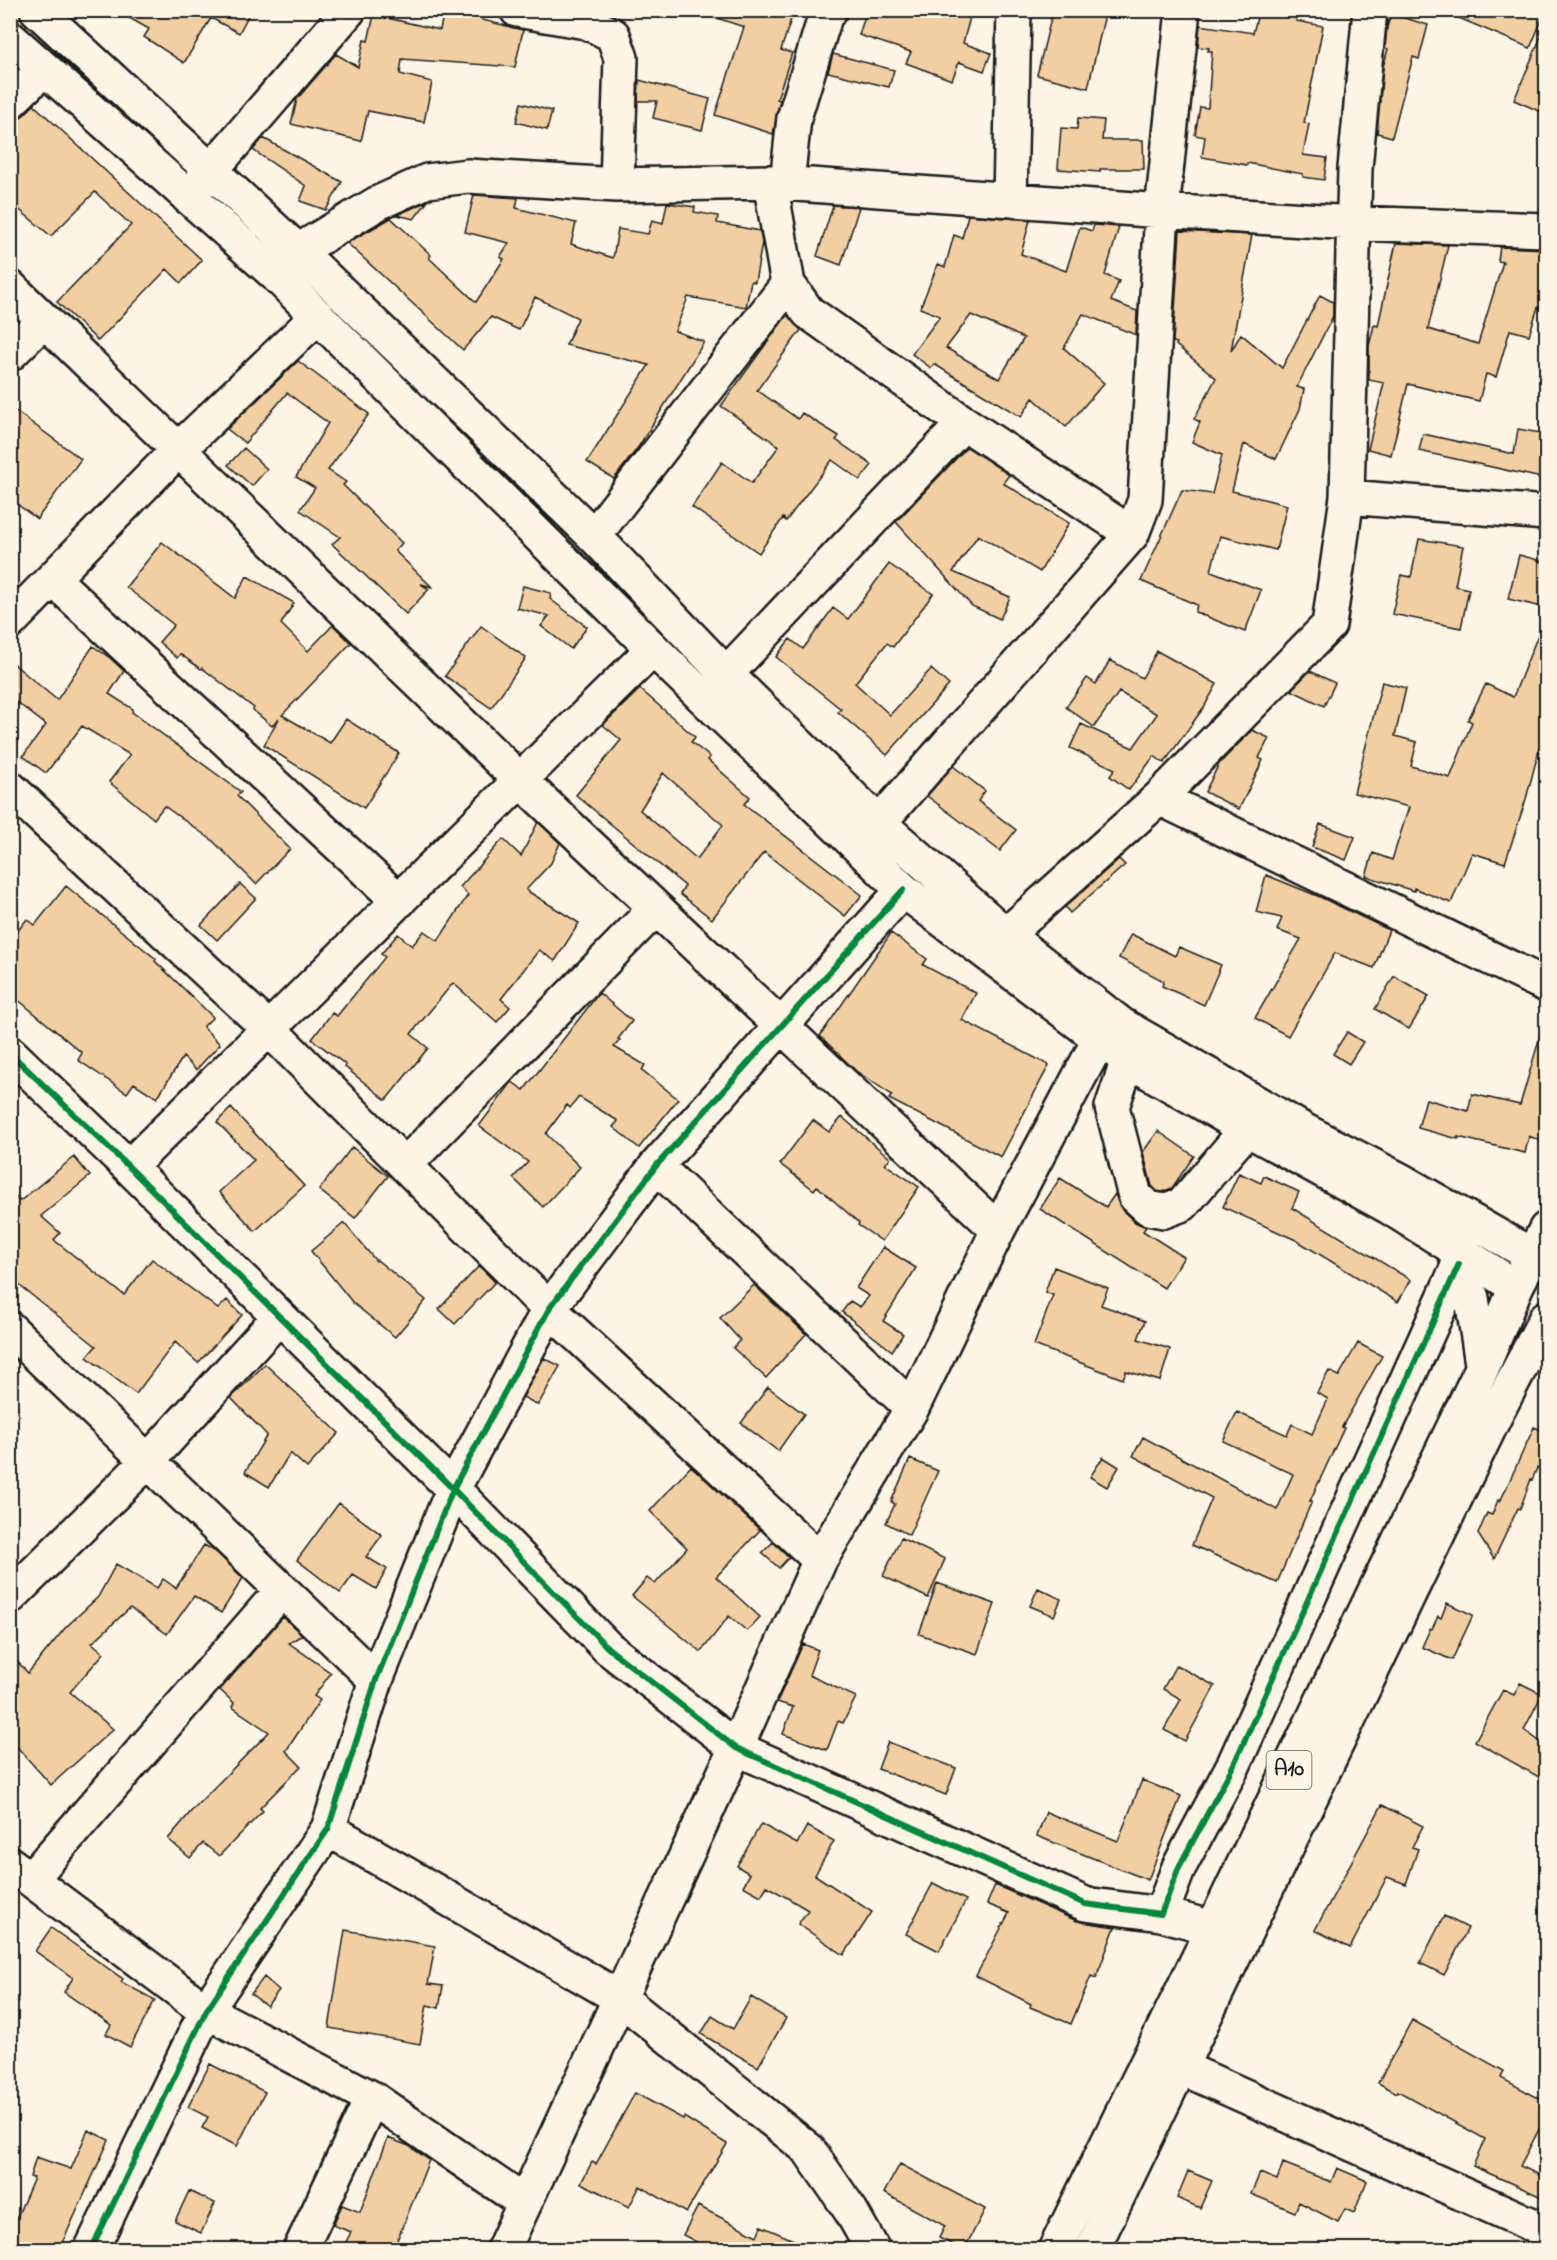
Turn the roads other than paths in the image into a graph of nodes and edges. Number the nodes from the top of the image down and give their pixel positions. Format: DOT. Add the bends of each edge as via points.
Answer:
graph roads {
  1 [pos="37,10"];
  2 [pos="349,10"];
  3 [pos="517,10"];
  4 [pos="830,10"];
  5 [pos="1014,10"];
  6 [pos="1184,10"];
  7 [pos="1370,10"];
  8 [pos="619,23"];
  9 [pos="10,38"];
  10 [pos="44,69"];
  11 [pos="10,102"];
  12 [pos="211,170"];
  13 [pos="778,183"];
  14 [pos="617,185"];
  15 [pos="188,196"];
  16 [pos="1010,200"];
  17 [pos="1162,211"];
  18 [pos="1353,223"];
  19 [pos="1546,230"];
  20 [pos="298,251"];
  21 [pos="788,284"];
  22 [pos="10,287"];
  23 [pos="318,316"];
  24 [pos="44,320"];
  25 [pos="10,354"];
  26 [pos="964,423"];
  27 [pos="178,450"];
  28 [pos="1347,497"];
  29 [pos="1546,513"];
  30 [pos="1132,534"];
  31 [pos="594,536"];
  32 [pos="53,579"];
  33 [pos="10,622"];
  34 [pos="653,649"];
  35 [pos="726,674"];
  36 [pos="520,780"];
  37 [pos="10,788"];
  38 [pos="1159,798"];
  39 [pos="879,823"];
  40 [pos="903,890"];
  41 [pos="399,901"];
  42 [pos="656,908"];
  43 [pos="1006,935"];
  44 [pos="1546,985"];
  45 [pos="780,1026"];
  46 [pos="269,1029"];
  47 [pos="1099,1040"];
  48 [pos="1128,1060"];
  49 [pos="14,1063"];
  50 [pos="1247,1129"];
  51 [pos="405,1165"];
  52 [pos="656,1166"];
  53 [pos="129,1167"];
  54 [pos="998,1230"];
  55 [pos="1542,1249"];
  56 [pos="1456,1256"];
  57 [pos="1516,1287"];
  58 [pos="1546,1301"];
  59 [pos="549,1309"];
  60 [pos="279,1317"];
  61 [pos="1546,1318"];
  62 [pos="10,1329"];
  63 [pos="1483,1366"];
  64 [pos="912,1408"];
  65 [pos="148,1461"];
  66 [pos="453,1489"];
  67 [pos="820,1560"];
  68 [pos="282,1590"];
  69 [pos="12,1592"];
  70 [pos="376,1680"];
  71 [pos="736,1748"];
  72 [pos="328,1829"];
  73 [pos="21,1871"];
  74 [pos="1161,1914"];
  75 [pos="1213,1928"];
  76 [pos="620,1998"];
  77 [pos="206,2011"];
  78 [pos="1180,2067"];
  79 [pos="372,2098"];
  80 [pos="525,2203"];
  81 [pos="1546,2231"];
  82 [pos="1546,2242"];
  83 [pos="91,2250"];
  84 [pos="300,2250"];
  85 [pos="503,2250"];
  86 [pos="873,2250"];
  87 [pos="1055,2250"];
  88 [pos="1092,2250"];
  89 [pos="1543,2250"];
  1 -- 12 [label="main road"];
  2 -- 12 [label="main road"];
  3 -- 8 [label="main road" via="586,22"];
  4 -- 13 [label="main road" via="794,118"];
  5 -- 16 [label="main road"];
  6 -- 17 [label="main road"];
  7 -- 18 [label="main road"];
  8 -- 14 [label="main road"];
  9 -- 10 [label="main road"];
  10 -- 11 [label="main road"];
  10 -- 15 [label="main road"];
  12 -- 15 [label="main road"];
  12 -- 20 [label="main road"];
  13 -- 14 [label="main road"];
  13 -- 16 [label="main road"];
  13 -- 21 [label="main road"];
  14 -- 20 [label="main road" via="468,176 427,181 378,203"];
  15 -- 23 [label="main road"];
  16 -- 17 [label="main road"];
  17 -- 18 [label="main road"];
  17 -- 30 [label="main road" via="1145,500"];
  18 -- 19 [label="main road"];
  18 -- 28 [label="main road"];
  20 -- 31 [label="main road"];
  21 -- 26 [label="main road" via="808,312"];
  21 -- 31 [label="main road"];
  22 -- 24 [label="main road"];
  23 -- 27 [label="main road"];
  23 -- 34 [label="main road"];
  24 -- 25 [label="main road"];
  24 -- 27 [label="main road"];
  26 -- 30 [label="main road"];
  26 -- 35 [label="main road"];
  27 -- 32 [label="main road"];
  27 -- 36 [label="main road"];
  28 -- 29 [label="main road"];
  28 -- 38 [label="main road" via="1329,625"];
  30 -- 39 [label="main road"];
  31 -- 35 [label="main road"];
  32 -- 33 [label="main road"];
  32 -- 41 [label="main road"];
  34 -- 36 [label="main road"];
  34 -- 40 [label="main road"];
  35 -- 39 [label="main road"];
  36 -- 41 [label="main road"];
  36 -- 42 [label="main road"];
  37 -- 46 [label="main road"];
  38 -- 43 [label="main road"];
  38 -- 44 [label="main road"];
  39 -- 43 [label="main road"];
  40 -- 45 [label="main road"];
  40 -- 47 [label="main road"];
  41 -- 46 [label="main road"];
  42 -- 45 [label="main road"];
  42 -- 51 [label="main road"];
  43 -- 55 [label="main road" via="1122,1025 1307,1132"];
  45 -- 52 [label="main road"];
  45 -- 54 [label="main road"];
  46 -- 51 [label="main road"];
  46 -- 53 [label="main road"];
  47 -- 48 [label="main road"];
  47 -- 54 [label="main road"];
  48 -- 50 [label="main road"];
  48 -- 50 [label="main road" via="1112,1107 1135,1196 1148,1208 1164,1211 1183,1204"];
  49 -- 53 [label="main road"];
  50 -- 56 [label="main road" via="1389,1207"];
  51 -- 59 [label="main road"];
  52 -- 59 [label="main road"];
  52 -- 64 [label="main road"];
  53 -- 60 [label="main road"];
  54 -- 64 [label="main road"];
  55 -- 57 [label="main road, A10"];
  56 -- 57 [label="main road"];
  56 -- 63 [label="main road" via="1472,1298"];
  56 -- 74 [label="main road" via="1234,1764 1179,1867"];
  57 -- 58 [label="main road"];
  57 -- 63 [label="main road, A10"];
  59 -- 66 [label="main road"];
  59 -- 67 [label="main road"];
  60 -- 65 [label="main road"];
  60 -- 66 [label="main road"];
  61 -- 78 [label="main road, A10"];
  62 -- 65 [label="main road"];
  63 -- 75 [label="main road, A10"];
  64 -- 67 [label="main road"];
  65 -- 68 [label="main road"];
  65 -- 69 [label="main road"];
  66 -- 70 [label="main road"];
  66 -- 71 [label="main road" via="608,1648"];
  67 -- 71 [label="main road"];
  68 -- 70 [label="main road"];
  68 -- 73 [label="main road"];
  70 -- 72 [label="main road"];
  71 -- 74 [label="main road" via="1084,1904"];
  71 -- 76 [label="main road"];
  72 -- 76 [label="main road"];
  72 -- 77 [label="main road"];
  73 -- 77 [label="main road"];
  74 -- 75 [label="main road"];
  75 -- 87 [label="main road, A10"];
  76 -- 80 [label="main road"];
  76 -- 86 [label="main road" via="808,2149"];
  77 -- 79 [label="main road"];
  77 -- 83 [label="main road"];
  78 -- 81 [label="main road"];
  78 -- 88 [label="main road, A10"];
  79 -- 80 [label="main road"];
  79 -- 84 [label="main road"];
  80 -- 85 [label="main road"];
  82 -- 89 [label="main road"];
}
